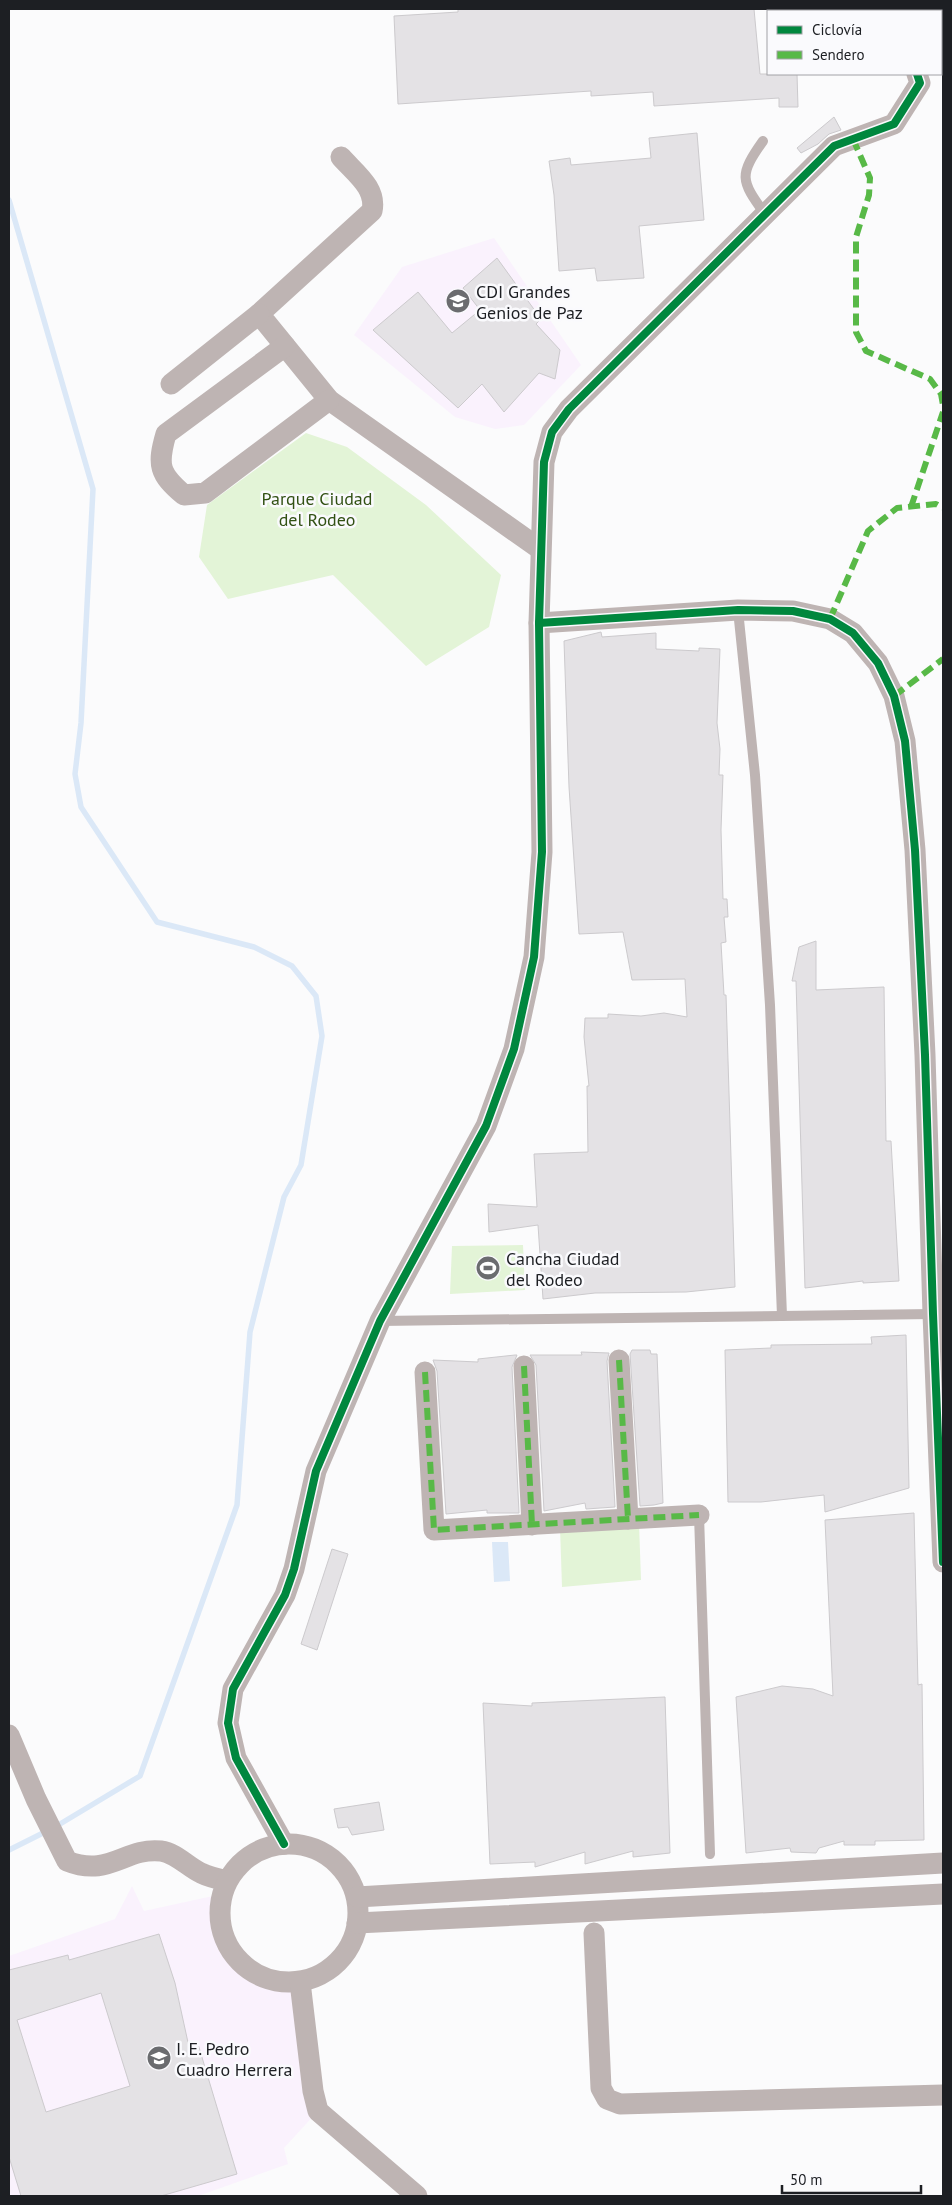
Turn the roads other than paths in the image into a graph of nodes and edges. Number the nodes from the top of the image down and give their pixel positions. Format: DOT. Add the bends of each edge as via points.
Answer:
graph roads {
  1 [pos="917,75"];
  2 [pos="763,141"];
  3 [pos="341,158"];
  4 [pos="765,214"];
  5 [pos="259,314"];
  6 [pos="285,346"];
  7 [pos="171,384"];
  8 [pos="329,400"];
  9 [pos="540,548"];
  10 [pos="738,610"];
  11 [pos="538,623"];
  12 [pos="938,1309"];
  13 [pos="782,1316"];
  14 [pos="380,1321"];
  15 [pos="619,1360"];
  16 [pos="524,1366"];
  17 [pos="425,1372"];
  18 [pos="699,1515"];
  19 [pos="628,1519"];
  20 [pos="532,1525"];
  21 [pos="943,1562"];
  22 [pos="9,1735"];
  23 [pos="284,1844"];
  24 [pos="710,1854"];
  25 [pos="943,1863"];
  26 [pos="227,1882"];
  27 [pos="943,1894"];
  28 [pos="357,1897"];
  29 [pos="358,1923"];
  30 [pos="594,1933"];
  31 [pos="300,1982"];
  32 [pos="943,2096"];
  33 [pos="417,2196"];
  1 -- 4 [label="street" via="920,83 894,124 834,146"];
  2 -- 4 [label="lane" via="747,163 744,174 747,186"];
  3 -- 5 [label="street" via="370,189 374,200 372,211"];
  4 -- 9 [label="street" via="569,409 552,432 544,462"];
  5 -- 6 [label="street"];
  5 -- 7 [label="street"];
  6 -- 8 [label="street"];
  6 -- 8 [label="street" via="166,434 159,458 167,482 184,495 205,493"];
  8 -- 9 [label="street"];
  9 -- 11 [label="street"];
  10 -- 11 [label="street"];
  10 -- 12 [label="street" via="793,611 830,619 853,633 878,664 894,696 905,741 915,850"];
  10 -- 13 [label="lane" via="756,775 770,1006"];
  11 -- 14 [label="street" via="542,852 534,957 516,1040 486,1126"];
  12 -- 13 [label="lane"];
  12 -- 21 [label="street"];
  13 -- 14 [label="lane"];
  14 -- 23 [label="street" via="316,1471 285,1595 233,1688 228,1723 236,1758"];
  15 -- 19 [label="street"];
  16 -- 20 [label="street"];
  17 -- 20 [label="street" via="434,1530"];
  18 -- 19 [label="street"];
  18 -- 24 [label="lane"];
  19 -- 20 [label="street"];
  22 -- 26 [label="street" via="67,1861 83,1868 161,1851 200,1873"];
  23 -- 26 [label="street" via="261,1849 241,1862"];
  23 -- 28 [label="street" via="308,1847 331,1858 347,1877"];
  25 -- 28 [label="street"];
  26 -- 31 [label="street" via="222,1894 221,1931 232,1954 251,1972 274,1982"];
  27 -- 29 [label="street"];
  28 -- 29 [label="street"];
  29 -- 31 [label="street" via="351,1944 338,1962 321,1975"];
  30 -- 32 [label="street" via="601,2088 607,2099 620,2104"];
  31 -- 33 [label="street" via="312,2091 318,2110"];
}
